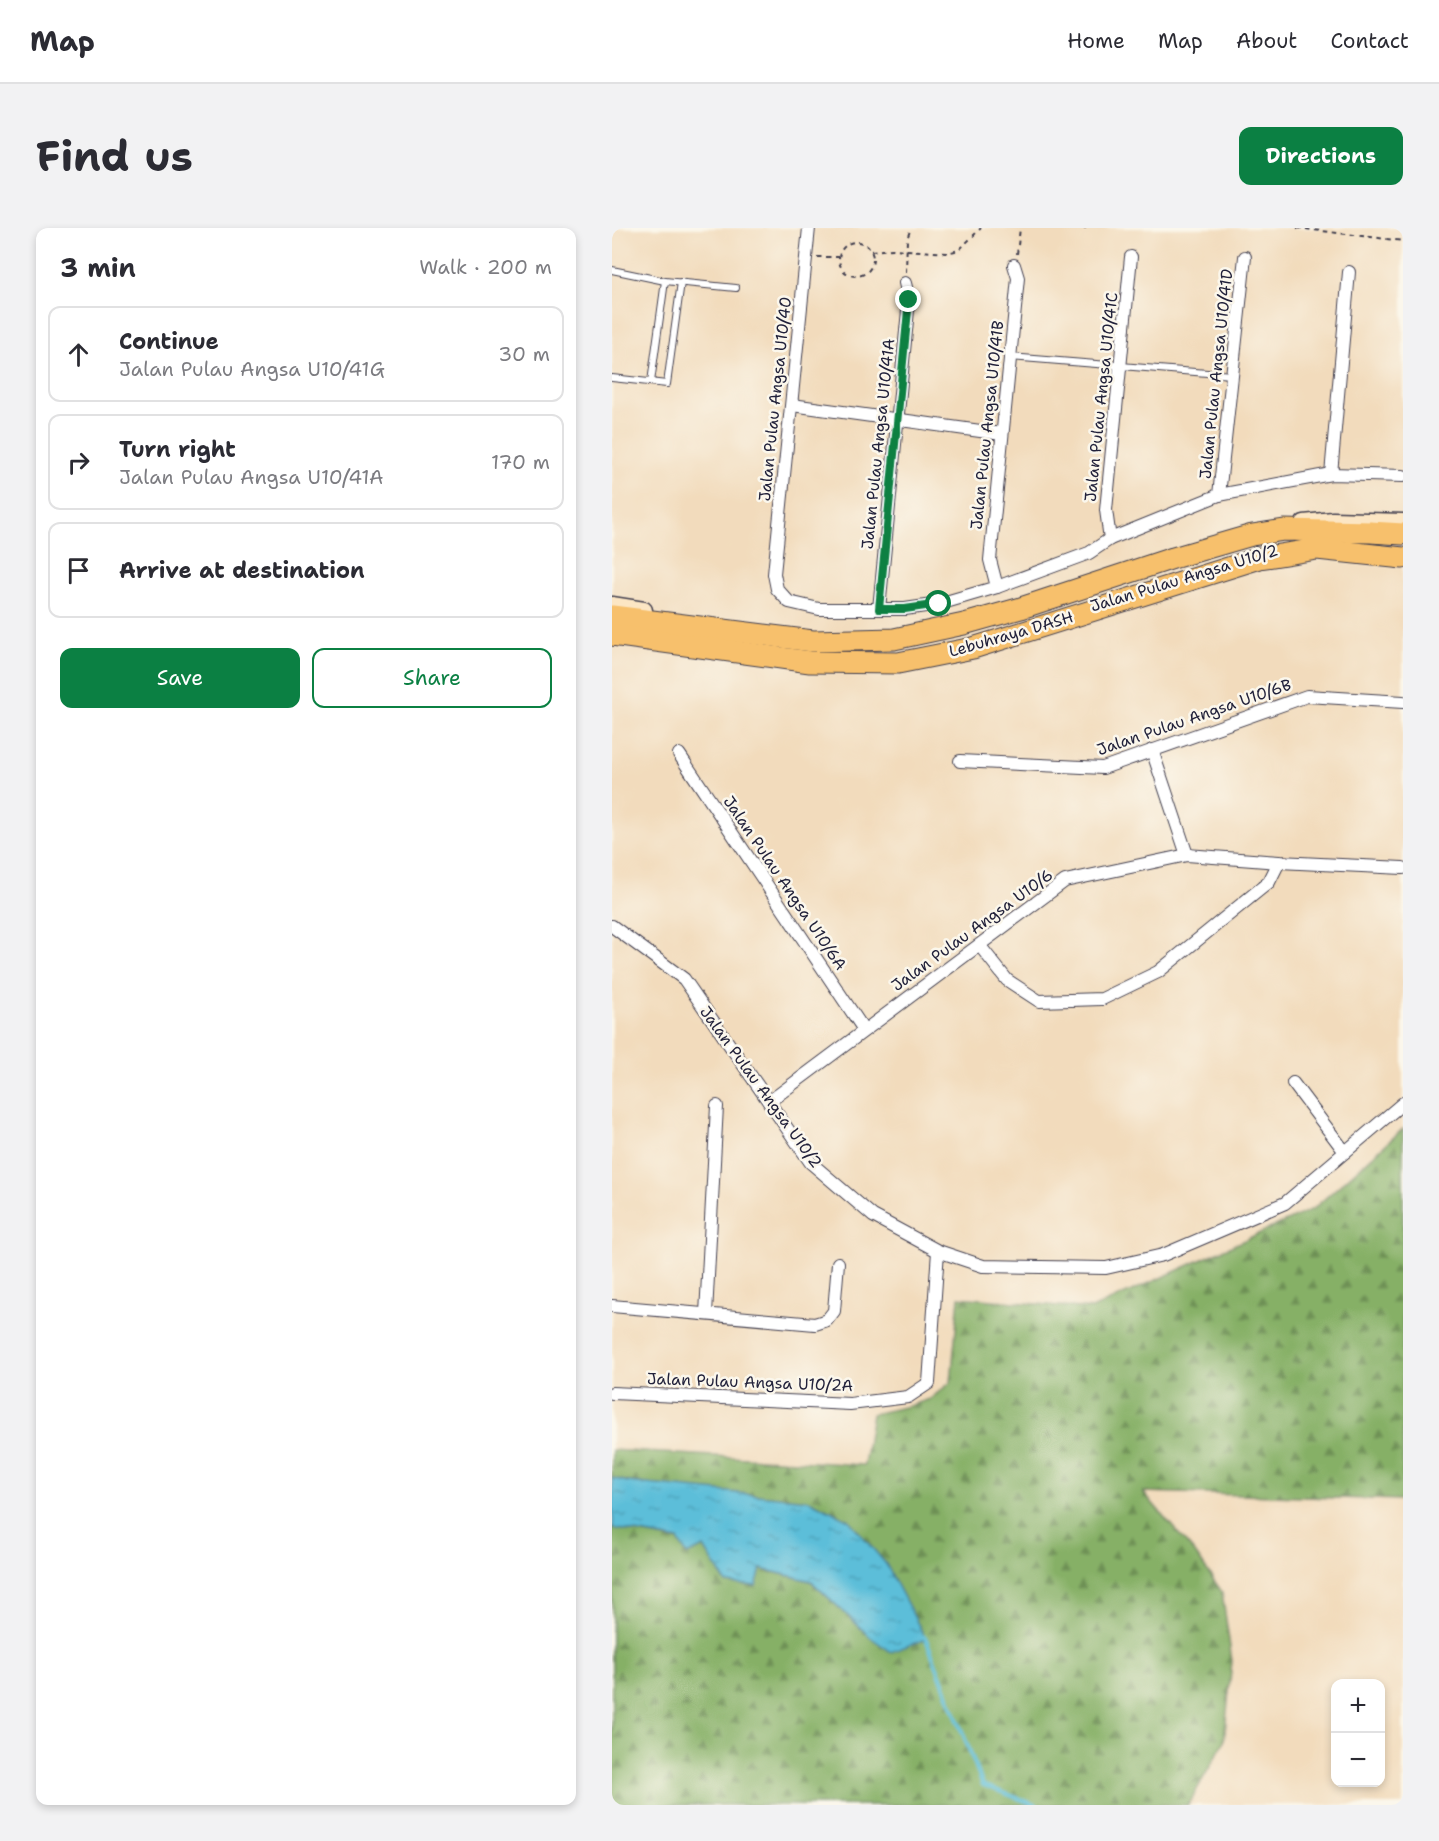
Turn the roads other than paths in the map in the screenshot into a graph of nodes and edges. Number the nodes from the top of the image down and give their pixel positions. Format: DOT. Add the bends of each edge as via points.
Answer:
graph roads {
  1 [pos="809,228"];
  2 [pos="1131,257"];
  3 [pos="1245,257"];
  4 [pos="1014,266"];
  5 [pos="612,270"];
  6 [pos="1349,272"];
  7 [pos="665,281"];
  8 [pos="681,282"];
  9 [pos="905,283"];
  10 [pos="736,288"];
  11 [pos="1010,357"];
  12 [pos="1120,366"];
  13 [pos="1232,375"];
  14 [pos="612,378"];
  15 [pos="651,382"];
  16 [pos="792,405"];
  17 [pos="897,419"];
  18 [pos="1002,434"];
  19 [pos="1331,474"];
  20 [pos="1403,476"];
  21 [pos="1219,495"];
  22 [pos="1403,522"];
  23 [pos="1403,534"];
  24 [pos="1110,539"];
  25 [pos="1403,543"];
  26 [pos="1403,558"];
  27 [pos="997,587"];
  28 [pos="612,605"];
  29 [pos="879,609"];
  30 [pos="612,616"];
  31 [pos="612,629"];
  32 [pos="612,635"];
  33 [pos="1403,702"];
  34 [pos="1152,750"];
  35 [pos="679,754"];
  36 [pos="960,761"];
  37 [pos="1187,855"];
  38 [pos="1279,862"];
  39 [pos="1403,868"];
  40 [pos="612,927"];
  41 [pos="980,946"];
  42 [pos="864,1030"];
  43 [pos="1293,1083"];
  44 [pos="770,1101"];
  45 [pos="1403,1103"];
  46 [pos="717,1106"];
  47 [pos="1345,1152"];
  48 [pos="939,1251"];
  49 [pos="838,1263"];
  50 [pos="612,1306"];
  51 [pos="706,1314"];
  52 [pos="612,1393"];
  1 -- 16 [label="street, Jalan Pulau Angsa U10/40"];
  2 -- 12 [label="street, Jalan Pulau Angsa U10/41C"];
  3 -- 13 [label="street, Jalan Pulau Angsa U10/41D"];
  4 -- 11 [label="street, Jalan Pulau Angsa U10/41B" via="1018,278"];
  5 -- 7 [label="lane"];
  6 -- 19 [label="street"];
  7 -- 8 [label="lane"];
  7 -- 15 [label="lane"];
  8 -- 10 [label="lane"];
  8 -- 15 [label="lane" via="667,384"];
  9 -- 17 [label="street, Jalan Pulau Angsa U10/41A" via="909,300"];
  11 -- 12 [label="lane"];
  11 -- 18 [label="street, Jalan Pulau Angsa U10/41B"];
  12 -- 13 [label="lane"];
  12 -- 24 [label="street, Jalan Pulau Angsa U10/41C" via="1106,510"];
  13 -- 21 [label="street, Jalan Pulau Angsa U10/41D"];
  14 -- 15 [label="lane"];
  16 -- 17 [label="street"];
  16 -- 29 [label="street, Jalan Pulau Angsa U10/40" via="774,574 777,589 789,602 819,609"];
  17 -- 18 [label="street"];
  17 -- 29 [label="street, Jalan Pulau Angsa U10/41A"];
  18 -- 27 [label="street, Jalan Pulau Angsa U10/41B" via="990,560"];
  19 -- 20 [label="street"];
  19 -- 21 [label="street"];
  21 -- 24 [label="street"];
  22 -- 28 [label="street, Jalan Pulau Angsa U10/2" via="1333,520 1249,529 968,615 864,634 789,632"];
  23 -- 30 [label="highway, Lebuhraya DASH" via="1284,530 1252,535 1021,608 894,639 813,641"];
  24 -- 27 [label="street" via="1089,553"];
  25 -- 31 [label="street, Jalan Pulau Angsa U10/2" via="1365,539 1313,543 1258,554 982,640 898,658 843,658"];
  26 -- 32 [label="highway, Lebuhraya DASH" via="1317,549 1260,558 973,648 898,663 810,662"];
  27 -- 29 [label="street" via="939,604"];
  33 -- 34 [label="street, Jalan Pulau Angsa U10/6B" via="1307,696"];
  34 -- 36 [label="street, Jalan Pulau Angsa U10/6B" via="1103,768"];
  34 -- 37 [label="street"];
  35 -- 42 [label="street, Jalan Pulau Angsa U10/6A"];
  37 -- 38 [label="street, Jalan Pulau Angsa U10/6"];
  37 -- 41 [label="street, Jalan Pulau Angsa U10/6" via="1065,881"];
  38 -- 39 [label="street, Jalan Pulau Angsa U10/6"];
  38 -- 41 [label="street" via="1269,882 1158,972 1102,999 1039,1001 1007,980"];
  40 -- 44 [label="street, Jalan Pulau Angsa U10/2" via="684,979"];
  41 -- 42 [label="street, Jalan Pulau Angsa U10/6"];
  42 -- 44 [label="street, Jalan Pulau Angsa U10/6"];
  43 -- 47 [label="street"];
  44 -- 48 [label="street, Jalan Pulau Angsa U10/2" via="812,1163 873,1216"];
  45 -- 47 [label="street, Jalan Pulau Angsa U10/2"];
  46 -- 51 [label="street"];
  47 -- 48 [label="street, Jalan Pulau Angsa U10/2" via="1285,1203 1163,1255 1106,1268 1005,1267 983,1266"];
  48 -- 52 [label="street, Jalan Pulau Angsa U10/2A" via="929,1383 908,1397 850,1404"];
  49 -- 51 [label="street" via="834,1311 827,1320 815,1324"];
  50 -- 51 [label="street"];
}
